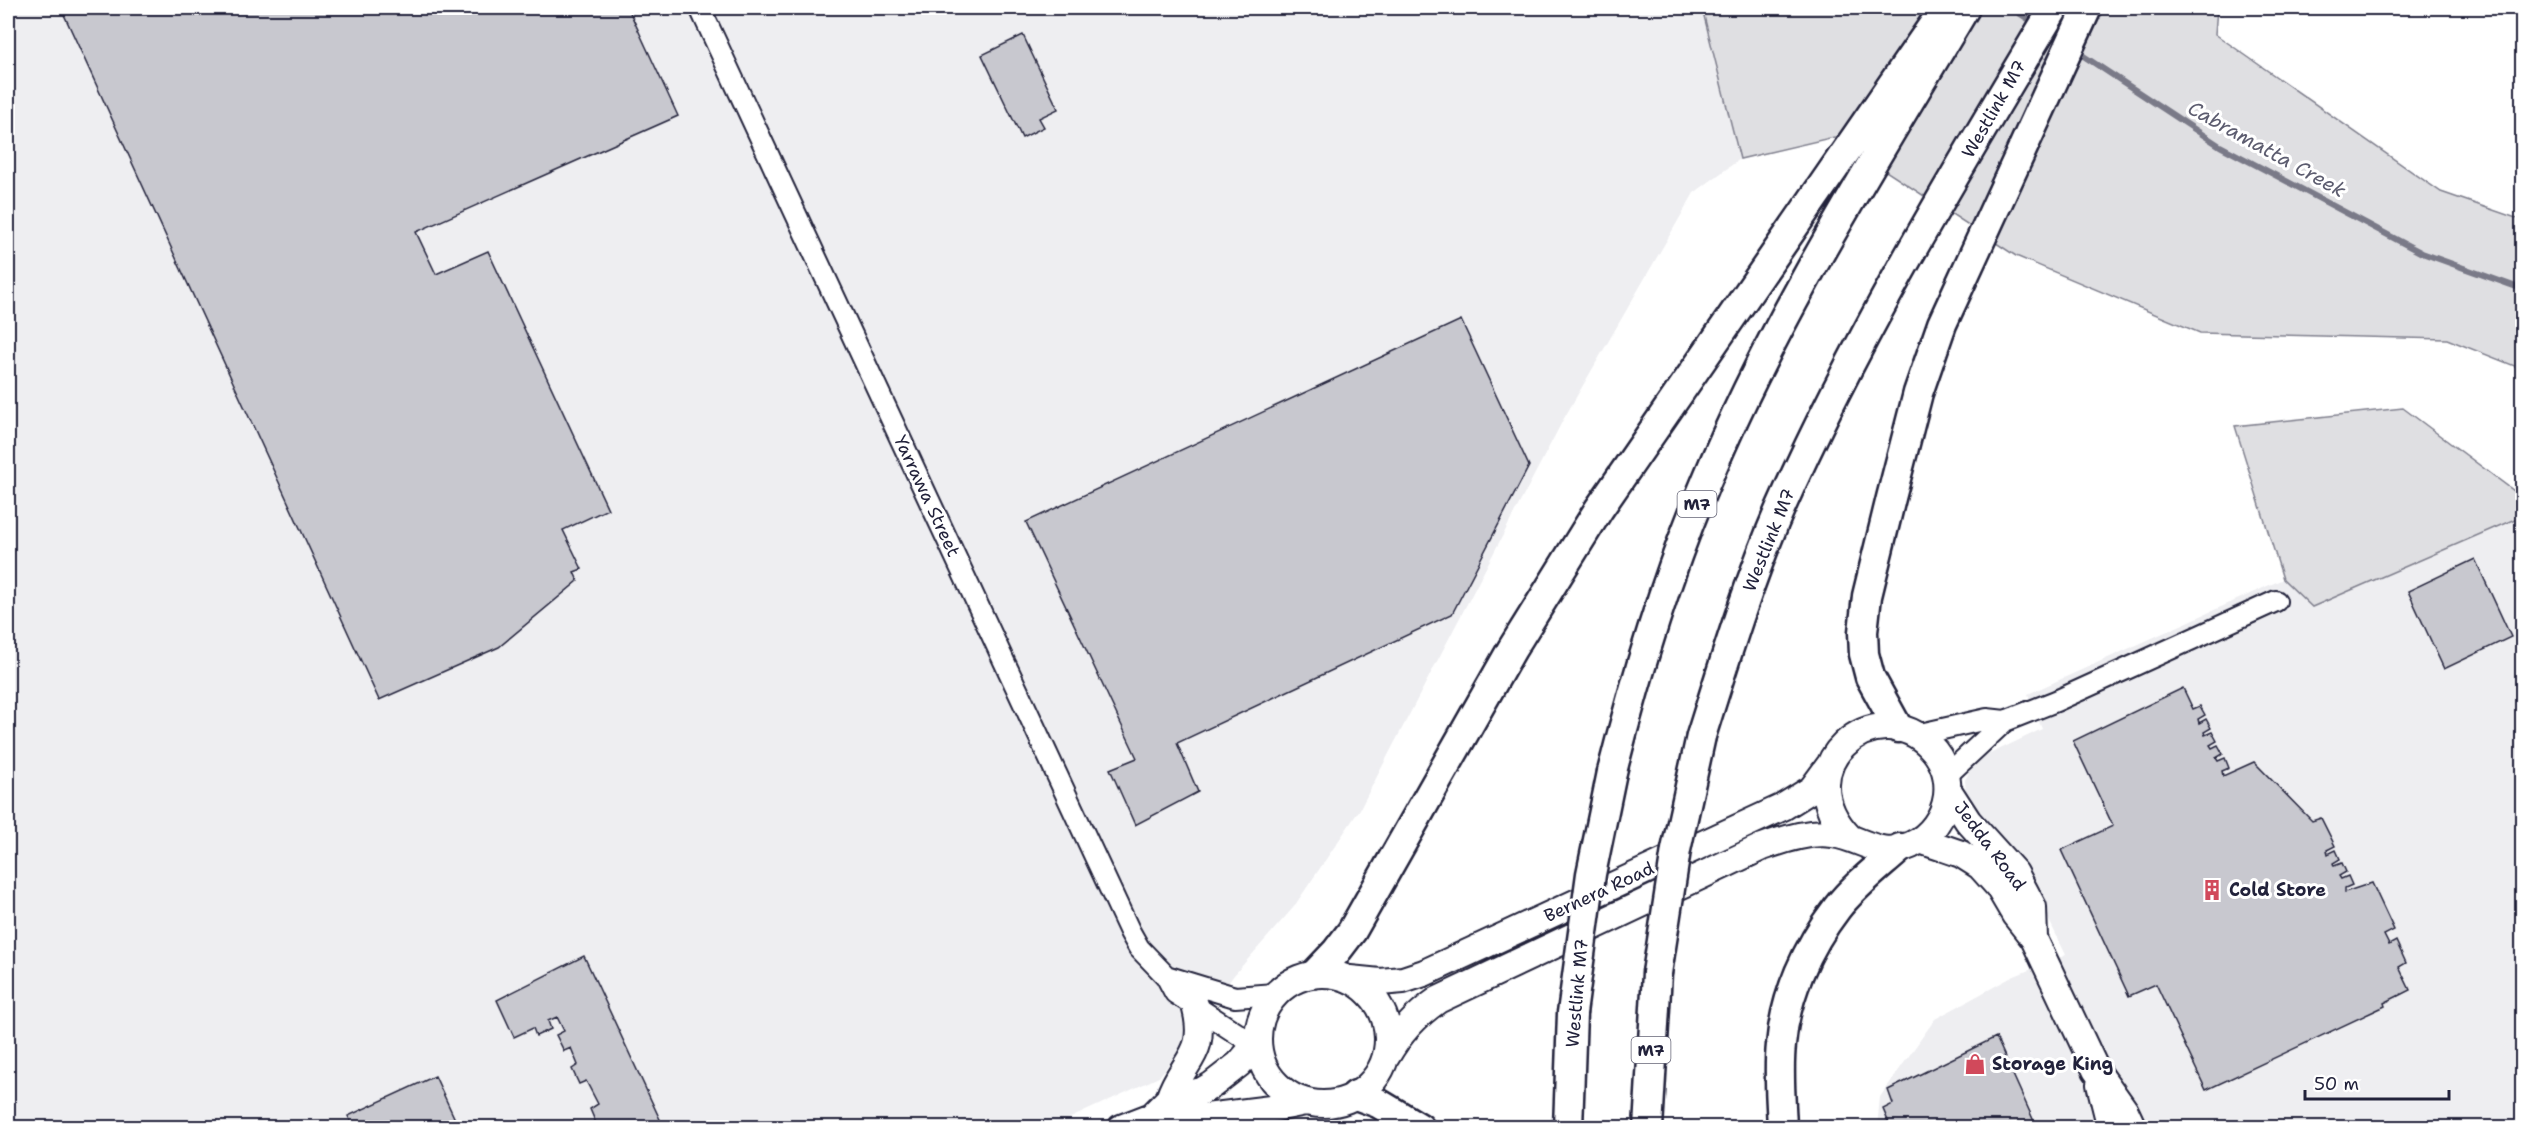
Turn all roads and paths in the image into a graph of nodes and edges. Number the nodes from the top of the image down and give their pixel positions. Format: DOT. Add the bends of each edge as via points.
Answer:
graph roads {
  1 [pos="700,8"];
  2 [pos="1945,8"];
  3 [pos="1965,8"];
  4 [pos="2054,8"];
  5 [pos="2087,8"];
  6 [pos="2276,601"];
  7 [pos="2005,721"];
  8 [pos="1907,732"];
  9 [pos="1830,763"];
  10 [pos="1947,783"];
  11 [pos="1849,837"];
  12 [pos="1910,844"];
  13 [pos="2034,939"];
  14 [pos="1316,973"];
  15 [pos="1166,976"];
  16 [pos="1350,979"];
  17 [pos="1275,994"];
  18 [pos="1195,1005"];
  19 [pos="1258,1040"];
  20 [pos="1386,1057"];
  21 [pos="2096,1070"];
  22 [pos="1356,1095"];
  23 [pos="1305,1101"];
  24 [pos="1160,1107"];
  25 [pos="1121,1128"];
  26 [pos="1420,1128"];
  27 [pos="1568,1128"];
  28 [pos="1648,1128"];
  29 [pos="1782,1128"];
  30 [pos="2111,1128"];
  31 [pos="2133,1128"];
  1 -- 15 [label="street, Yarrawa Street" via="1130,932 1139,948"];
  2 -- 14 [label="highway" via="1557,573 1352,931"];
  3 -- 27 [label="highway, Westlink M7 / M7, bridge" via="1821,252 1750,385 1706,482 1669,578 1632,693 1591,874 1572,1013"];
  4 -- 28 [label="highway, Westlink M7 / M7, bridge" via="1889,293 1827,410 1779,511 1736,625 1701,736 1676,850 1657,973"];
  5 -- 8 [label="highway" via="1942,324 1918,393 1894,486 1867,596 1864,654 1870,677"];
  6 -- 7 [label="street"];
  7 -- 8 [label="street" via="1987,719"];
  7 -- 10 [label="street"];
  8 -- 9 [label="main road" via="1878,728 1858,734 1847,741"];
  8 -- 10 [label="main road" via="1936,752"];
  9 -- 11 [label="main road" via="1825,783 1827,803 1835,822"];
  9 -- 16 [label="main road, Bernera Road" via="1812,789 1783,807 1470,953 1403,980"];
  10 -- 12 [label="main road" via="1946,804 1940,818"];
  10 -- 13 [label="main road, Jedda Road" via="1968,821 2015,873 2033,907"];
  11 -- 12 [label="main road" via="1873,848"];
  11 -- 20 [label="main road, Bernera Road" via="1802,835 1762,847 1438,1000 1400,1034"];
  12 -- 13 [label="main road, Jedda Road" via="1961,854 1980,866"];
  12 -- 29 [label="highway" via="1838,907 1798,977 1785,1015 1781,1046"];
  13 -- 21 [label="main road, Jedda Road"];
  14 -- 16 [label="main road"];
  14 -- 17 [label="main road" via="1293,980"];
  15 -- 17 [label="street, Yarrawa Street" via="1235,996"];
  15 -- 18 [label="street, Yarrawa Street" via="1175,993"];
  16 -- 20 [label="main road" via="1366,989 1386,1020"];
  17 -- 19 [label="main road" via="1259,1023"];
  18 -- 19 [label="street, Yarrawa Street" via="1244,1038"];
  18 -- 24 [label="main road" via="1200,1029 1198,1047"];
  19 -- 23 [label="main road" via="1262,1061 1272,1079 1281,1089"];
  19 -- 24 [label="main road" via="1239,1064 1212,1085"];
  20 -- 22 [label="main road" via="1369,1085"];
  21 -- 30 [label="main road, Jedda Road"];
  21 -- 31 [label="main road, Jedda Road"];
  22 -- 23 [label="main road" via="1340,1102"];
  22 -- 26 [label="highway"];
  23 -- 24 [label="main road" via="1174,1121"];
  24 -- 25 [label="main road"];
}
